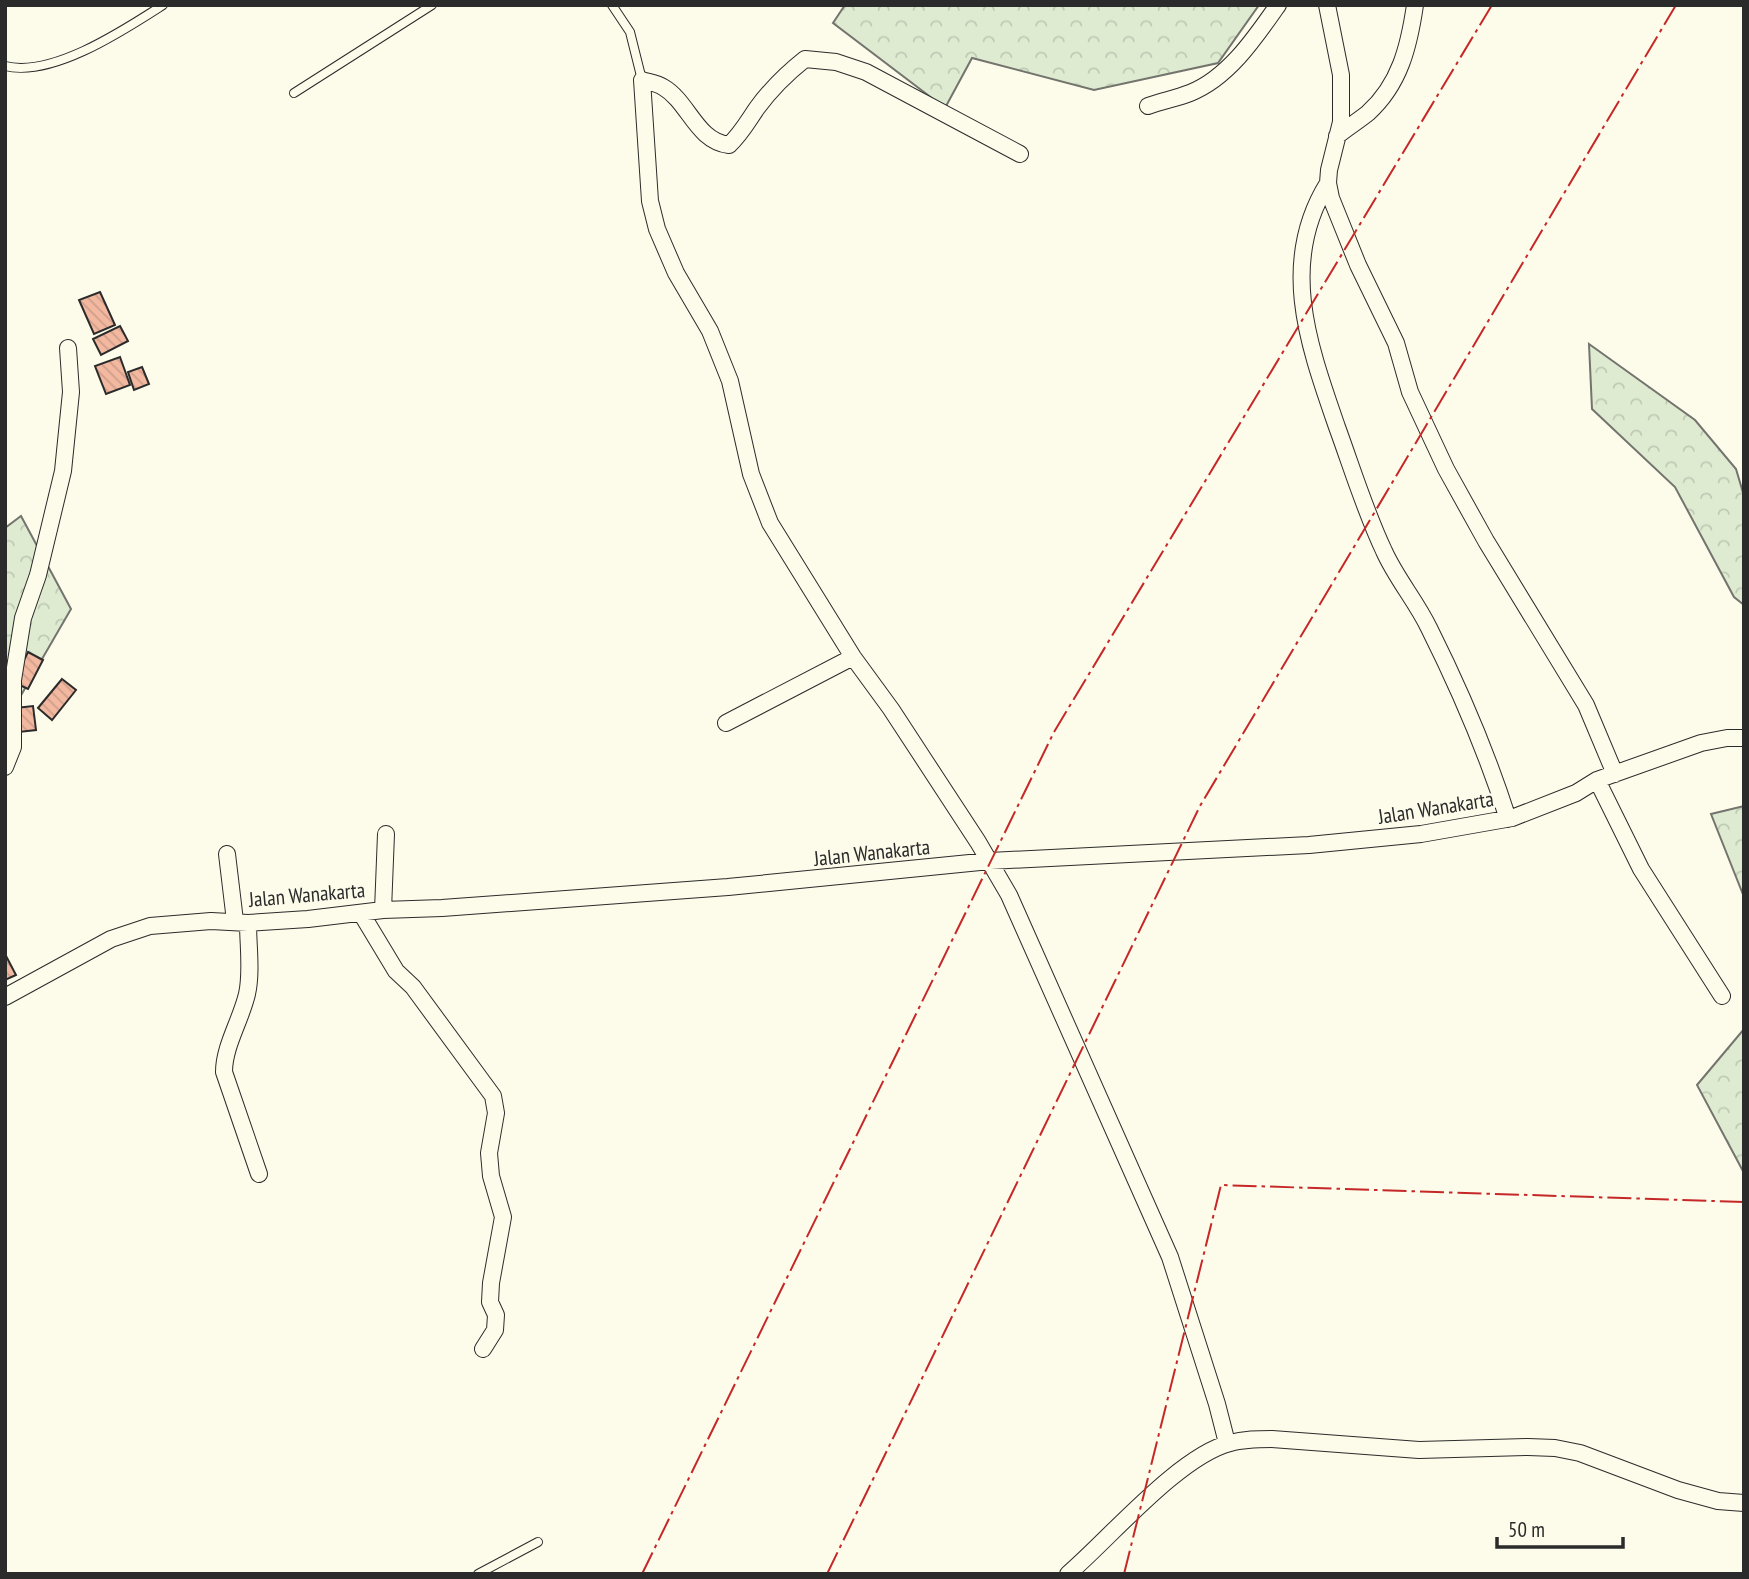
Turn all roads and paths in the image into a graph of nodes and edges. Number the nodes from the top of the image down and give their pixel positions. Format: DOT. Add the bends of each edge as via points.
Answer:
graph roads {
  1 [pos="163,5"];
  2 [pos="432,5"];
  3 [pos="612,5"];
  4 [pos="1278,5"];
  5 [pos="1327,5"];
  6 [pos="1415,5"];
  7 [pos="5,66"];
  8 [pos="642,80"];
  9 [pos="294,93"];
  10 [pos="1148,106"];
  11 [pos="1337,136"];
  12 [pos="1020,154"];
  13 [pos="1328,184"];
  14 [pos="68,348"];
  15 [pos="853,657"];
  16 [pos="726,723"];
  17 [pos="1744,738"];
  18 [pos="5,766"];
  19 [pos="1615,774"];
  20 [pos="1597,780"];
  21 [pos="1508,818"];
  22 [pos="386,834"];
  23 [pos="227,854"];
  24 [pos="990,861"];
  25 [pos="383,910"];
  26 [pos="362,913"];
  27 [pos="242,922"];
  28 [pos="1722,996"];
  29 [pos="5,997"];
  30 [pos="259,1174"];
  31 [pos="483,1349"];
  32 [pos="1227,1443"];
  33 [pos="1744,1503"];
  34 [pos="538,1542"];
  35 [pos="478,1574"];
  36 [pos="1068,1574"];
  1 -- 7 [label="lane" via="68,58 32,68"];
  2 -- 9 [label="lane"];
  3 -- 8 [label="lane" via="630,32"];
  4 -- 10 [label="street" via="1222,74 1192,92"];
  5 -- 11 [label="street" via="1341,75"];
  6 -- 11 [label="street" via="1408,49 1395,77 1368,113"];
  8 -- 12 [label="street" via="662,86 706,135 729,145 783,76 805,59 836,62 866,72"];
  8 -- 15 [label="street" via="650,201 657,229 710,331 730,381 751,474 769,523"];
  11 -- 13 [label="street"];
  13 -- 19 [label="street" via="1436,448 1486,541 1586,705"];
  13 -- 21 [label="street" via="1310,219 1300,286 1309,344 1379,540 1433,636 1471,717"];
  14 -- 18 [label="street" via="71,391 63,471 23,618 13,680 13,747"];
  15 -- 16 [label="street"];
  15 -- 24 [label="street"];
  17 -- 19 [label="street, Jalan Wanakarta" via="1701,743"];
  19 -- 20 [label="street, Jalan Wanakarta"];
  20 -- 21 [label="street, Jalan Wanakarta" via="1552,804"];
  20 -- 28 [label="street" via="1641,869"];
  21 -- 24 [label="street, Jalan Wanakarta" via="1422,834 1309,845"];
  22 -- 25 [label="street"];
  23 -- 27 [label="street"];
  24 -- 25 [label="street, Jalan Wanakarta" via="688,891"];
  24 -- 32 [label="street" via="1014,904 1158,1226"];
  25 -- 26 [label="street, Jalan Wanakarta"];
  26 -- 27 [label="street, Jalan Wanakarta"];
  26 -- 31 [label="street" via="397,971 493,1096 496,1112 489,1153 503,1217 491,1283 495,1330"];
  27 -- 29 [label="street, Jalan Wanakarta" via="150,926 129,932"];
  27 -- 30 [label="street" via="248,991 224,1057 224,1072"];
  32 -- 33 [label="street" via="1272,1439 1419,1450 1555,1448 1678,1490"];
  32 -- 36 [label="street" via="1182,1469"];
  34 -- 35 [label="lane"];
}
